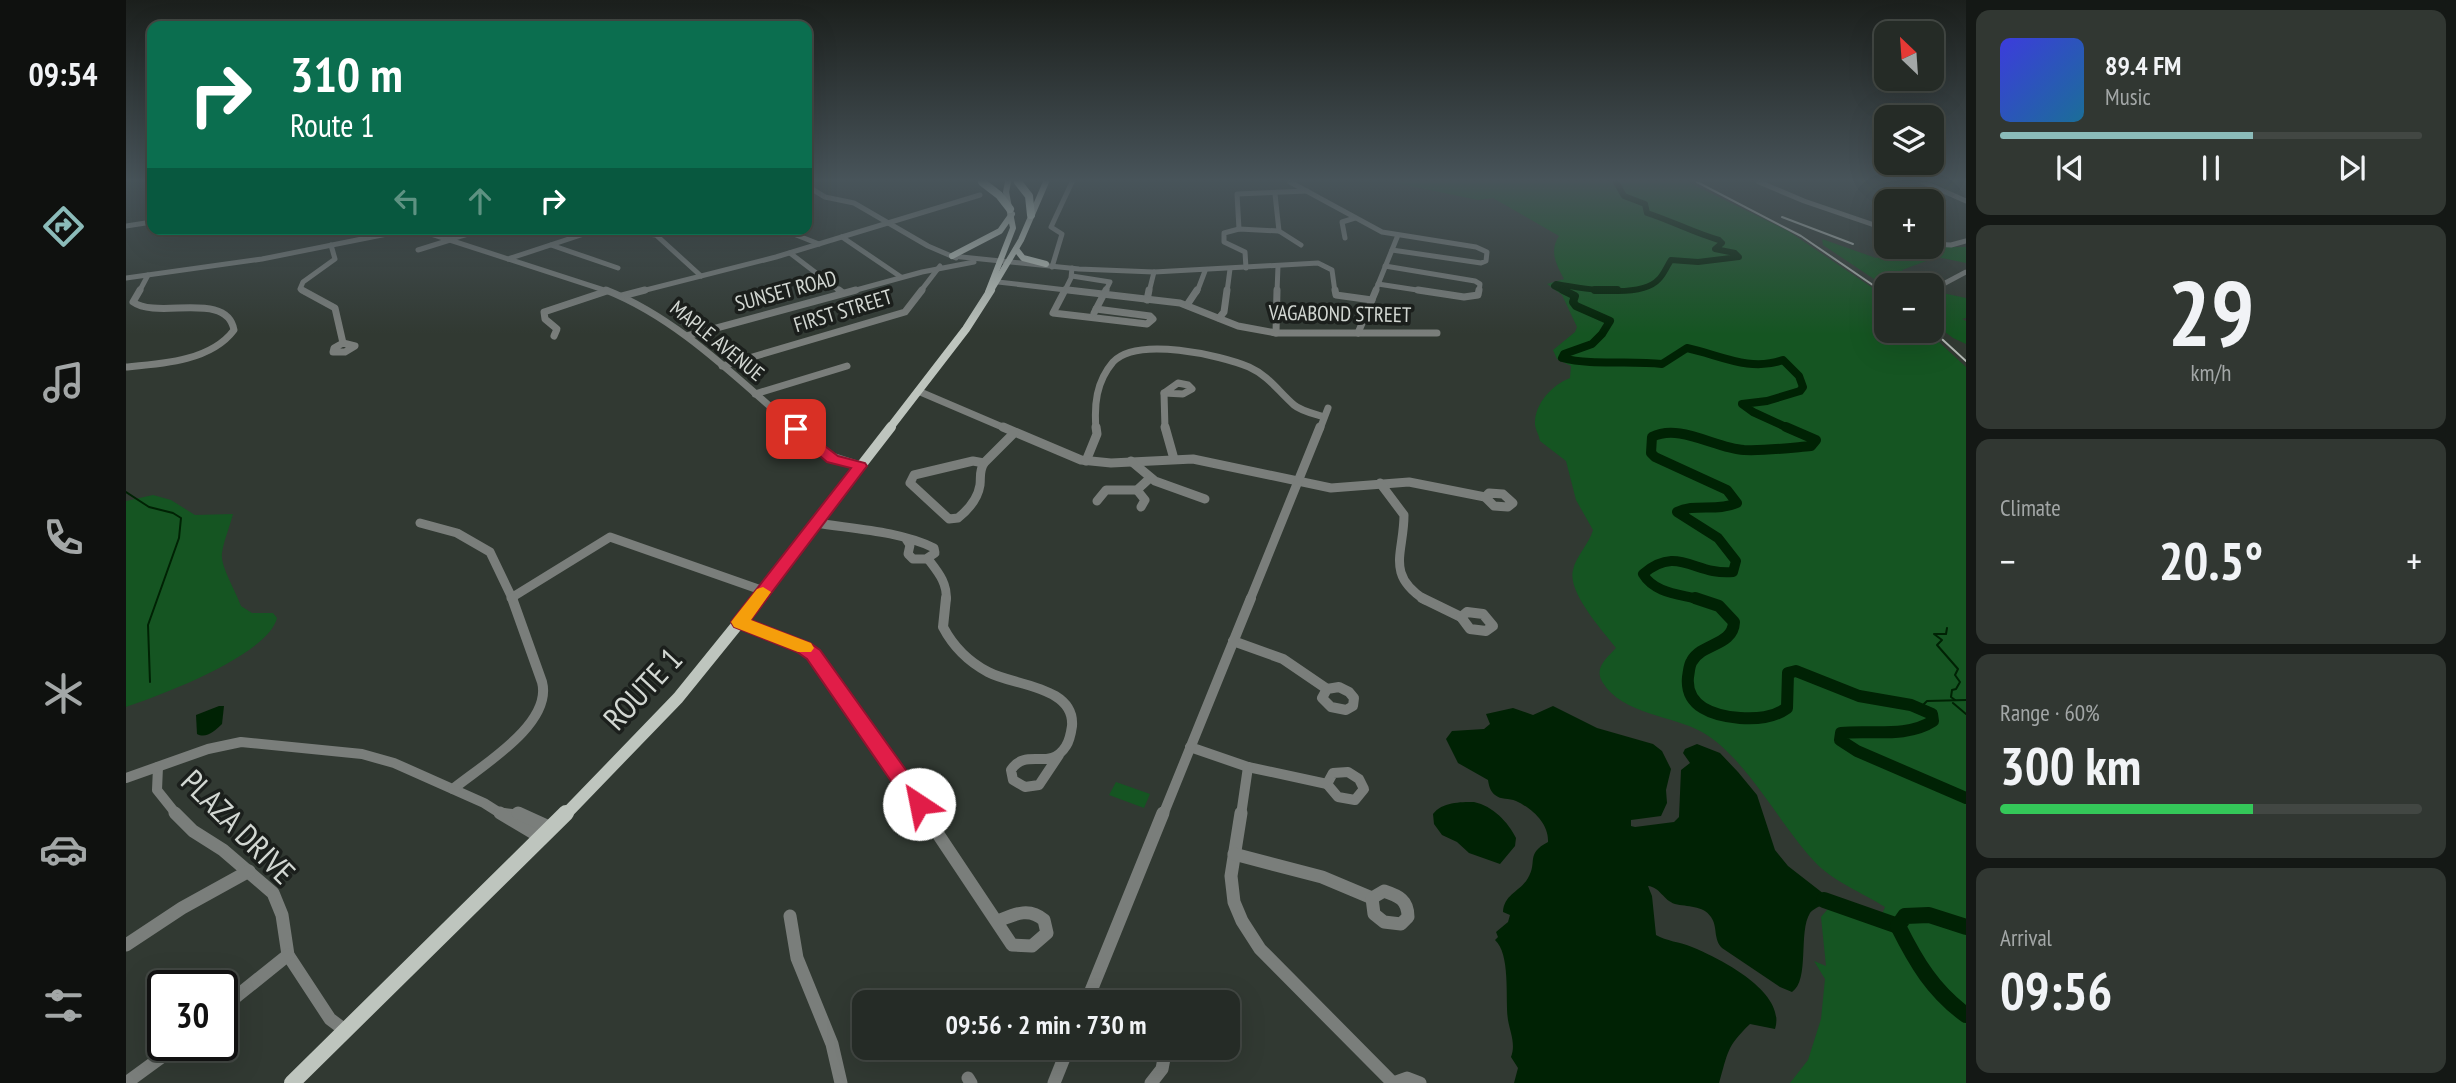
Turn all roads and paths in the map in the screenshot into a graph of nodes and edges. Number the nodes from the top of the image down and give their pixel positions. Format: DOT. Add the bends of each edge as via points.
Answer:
graph roads {
  1 [pos="857,233"];
  2 [pos="907,233"];
  3 [pos="997,233"];
  4 [pos="1012,233"];
  5 [pos="1023,233"];
  6 [pos="1029,233"];
  7 [pos="1060,233"];
  8 [pos="1226,233"];
  9 [pos="1281,233"];
  10 [pos="1344,233"];
  11 [pos="1385,233"];
  12 [pos="386,235"];
  13 [pos="433,235"];
  14 [pos="466,235"];
  15 [pos="581,235"];
  16 [pos="656,235"];
  17 [pos="796,235"];
  18 [pos="1398,235"];
  19 [pos="842,237"];
  20 [pos="1345,238"];
  21 [pos="450,240"];
  22 [pos="1966,241"];
  23 [pos="819,244"];
  24 [pos="1944,244"];
  25 [pos="331,245"];
  26 [pos="551,245"];
  27 [pos="1301,245"];
  28 [pos="1017,246"];
  29 [pos="418,250"];
  30 [pos="1392,250"];
  31 [pos="790,253"];
  32 [pos="952,256"];
  33 [pos="508,259"];
  34 [pos="945,261"];
  35 [pos="976,262"];
  36 [pos="1003,263"];
  37 [pos="618,265"];
  38 [pos="956,265"];
  39 [pos="1050,265"];
  40 [pos="1278,266"];
  41 [pos="1385,266"];
  42 [pos="939,268"];
  43 [pos="1072,268"];
  44 [pos="1246,268"];
  45 [pos="1230,269"];
  46 [pos="1205,271"];
  47 [pos="1154,272"];
  48 [pos="1966,272"];
  49 [pos="148,275"];
  50 [pos="701,276"];
  51 [pos="1072,276"];
  52 [pos="901,277"];
  53 [pos="126,278"];
  54 [pos="998,282"];
  55 [pos="1944,283"];
  56 [pos="1378,284"];
  57 [pos="1064,289"];
  58 [pos="607,291"];
  59 [pos="988,292"];
  60 [pos="843,293"];
  61 [pos="1104,295"];
  62 [pos="622,296"];
  63 [pos="1147,300"];
  64 [pos="1372,300"];
  65 [pos="1187,304"];
  66 [pos="1096,309"];
  67 [pos="1091,318"];
  68 [pos="1219,318"];
  69 [pos="1276,333"];
  70 [pos="1358,333"];
  71 [pos="1437,333"];
  72 [pos="687,336"];
  73 [pos="554,337"];
  74 [pos="343,343"];
  75 [pos="722,366"];
  76 [pos="847,366"];
  77 [pos="126,367"];
  78 [pos="918,391"];
  79 [pos="1164,393"];
  80 [pos="755,394"];
  81 [pos="1014,433"];
  82 [pos="1174,459"];
  83 [pos="1086,461"];
  84 [pos="1131,461"];
  85 [pos="984,463"];
  86 [pos="860,466"];
  87 [pos="1150,478"];
  88 [pos="1299,481"];
  89 [pos="1380,483"];
  90 [pos="1137,490"];
  91 [pos="1485,497"];
  92 [pos="1205,499"];
  93 [pos="1097,501"];
  94 [pos="1141,507"];
  95 [pos="420,523"];
  96 [pos="816,523"];
  97 [pos="906,540"];
  98 [pos="662,545"];
  99 [pos="651,552"];
  100 [pos="928,559"];
  101 [pos="764,592"];
  102 [pos="511,598"];
  103 [pos="1461,617"];
  104 [pos="740,622"];
  105 [pos="1234,641"];
  106 [pos="1327,689"];
  107 [pos="1190,747"];
  108 [pos="1059,755"];
  109 [pos="158,767"];
  110 [pos="1248,767"];
  111 [pos="126,778"];
  112 [pos="1326,784"];
  113 [pos="453,789"];
  114 [pos="547,833"];
  115 [pos="1234,854"];
  116 [pos="248,872"];
  117 [pos="1372,898"];
  118 [pos="790,916"];
  119 [pos="998,920"];
  120 [pos="126,945"];
  121 [pos="288,955"];
  122 [pos="1091,990"];
  123 [pos="238,995"];
  124 [pos="346,1031"];
  125 [pos="1063,1060"];
  126 [pos="1164,1060"];
  127 [pos="156,1061"];
  128 [pos="126,1083"];
  129 [pos="292,1083"];
  130 [pos="841,1083"];
  131 [pos="1054,1083"];
  132 [pos="1151,1083"];
  133 [pos="1393,1083"];
  134 [pos="1420,1083"];
  1 -- 19 [label="street"];
  2 -- 32 [label="street"];
  3 -- 32 [label="main road"];
  4 -- 36 [label="main road, ROUTE 1"];
  5 -- 28 [label="main road, ROUTE 1"];
  6 -- 28 [label="main road"];
  7 -- 39 [label="street"];
  8 -- 44 [label="street" via="1223,240 1245,252"];
  9 -- 27 [label="street"];
  10 -- 20 [label="street"];
  11 -- 18 [label="street"];
  12 -- 25 [label="street, MAPLE AVENUE"];
  13 -- 21 [label="street, MAPLE AVENUE"];
  14 -- 21 [label="street"];
  15 -- 26 [label="street"];
  16 -- 50 [label="street"];
  17 -- 23 [label="street"];
  18 -- 30 [label="street"];
  18 -- 30 [label="street" via="1482,248 1487,252 1486,261"];
  19 -- 23 [label="street"];
  19 -- 52 [label="street"];
  21 -- 29 [label="street"];
  21 -- 33 [label="street, MAPLE AVENUE"];
  22 -- 24 [label="street"];
  23 -- 31 [label="street"];
  25 -- 49 [label="street, MAPLE AVENUE"];
  25 -- 74 [label="street" via="335,259 300,289 335,307"];
  26 -- 33 [label="street"];
  26 -- 37 [label="street"];
  28 -- 36 [label="main road, ROUTE 1"];
  28 -- 39 [label="main road" via="1023,258"];
  30 -- 41 [label="street"];
  31 -- 50 [label="street"];
  31 -- 60 [label="street"];
  32 -- 34 [label="street, FIRST STREET"];
  32 -- 35 [label="street"];
  32 -- 36 [label="street"];
  33 -- 58 [label="street, MAPLE AVENUE"];
  34 -- 38 [label="street"];
  34 -- 42 [label="street, FIRST STREET"];
  35 -- 36 [label="street"];
  35 -- 38 [label="street, SUNSET ROAD"];
  36 -- 39 [label="street"];
  36 -- 54 [label="main road, ROUTE 1"];
  36 -- 59 [label="main road, ROUTE 1"];
  38 -- 42 [label="street, SUNSET ROAD"];
  39 -- 43 [label="street"];
  40 -- 44 [label="street"];
  40 -- 64 [label="street" via="1325,265 1332,271 1336,295"];
  40 -- 69 [label="street"];
  41 -- 56 [label="street"];
  41 -- 56 [label="street" via="1475,281 1480,285 1478,295 1464,298"];
  42 -- 52 [label="street, SUNSET ROAD"];
  42 -- 75 [label="street, FIRST STREET" via="904,312"];
  43 -- 47 [label="street"];
  43 -- 51 [label="street"];
  44 -- 45 [label="street"];
  45 -- 46 [label="street"];
  45 -- 68 [label="street" via="1224,312"];
  46 -- 47 [label="street"];
  46 -- 65 [label="street"];
  47 -- 63 [label="street"];
  48 -- 55 [label="street"];
  49 -- 53 [label="street, MAPLE AVENUE"];
  49 -- 77 [label="street" via="133,299 136,305 213,309 233,324 234,330 225,342 209,349 167,362"];
  50 -- 62 [label="street"];
  51 -- 57 [label="street"];
  51 -- 61 [label="street" via="1109,281"];
  52 -- 60 [label="street, SUNSET ROAD"];
  54 -- 57 [label="street, VAGABOND STREET"];
  54 -- 59 [label="main road, ROUTE 1"];
  56 -- 64 [label="street"];
  57 -- 61 [label="street, VAGABOND STREET"];
  57 -- 67 [label="street" via="1053,313"];
  58 -- 62 [label="street, MAPLE AVENUE"];
  58 -- 73 [label="street" via="542,313 557,329"];
  59 -- 78 [label="main road, ROUTE 1"];
  60 -- 72 [label="street, SUNSET ROAD"];
  61 -- 63 [label="street, VAGABOND STREET"];
  61 -- 66 [label="street"];
  62 -- 72 [label="street, MAPLE AVENUE" via="657,313"];
  63 -- 65 [label="street, VAGABOND STREET"];
  64 -- 70 [label="street"];
  65 -- 68 [label="street, VAGABOND STREET"];
  66 -- 67 [label="street"];
  66 -- 67 [label="street" via="1152,316 1153,321"];
  68 -- 69 [label="street, VAGABOND STREET"];
  69 -- 70 [label="street, VAGABOND STREET"];
  70 -- 71 [label="street, VAGABOND STREET"];
  72 -- 75 [label="street, MAPLE AVENUE"];
  75 -- 80 [label="street, MAPLE AVENUE"];
  76 -- 80 [label="street"];
  78 -- 81 [label="street"];
  78 -- 86 [label="main road, ROUTE 1"];
  79 -- 82 [label="street" via="1165,431"];
  80 -- 86 [label="street, MAPLE AVENUE" via="829,456"];
  81 -- 83 [label="street"];
  81 -- 85 [label="street"];
  82 -- 84 [label="street"];
  82 -- 88 [label="street" via="1214,462"];
  83 -- 84 [label="street"];
  83 -- 88 [label="street" via="1097,434 1097,391 1113,362 1144,350 1181,349 1248,367 1270,379 1296,407 1326,412"];
  84 -- 87 [label="street"];
  85 -- 85 [label="street" via="973,498 963,515 953,519 910,482 917,475 968,461"];
  86 -- 96 [label="main road, ROUTE 1"];
  87 -- 90 [label="street"];
  87 -- 92 [label="street"];
  88 -- 89 [label="street" via="1339,488"];
  88 -- 105 [label="street"];
  89 -- 91 [label="street" via="1414,482"];
  89 -- 103 [label="street" via="1404,514 1398,561 1404,579 1419,596"];
  90 -- 93 [label="street" via="1109,489"];
  90 -- 94 [label="street" via="1145,500"];
  95 -- 102 [label="street" via="432,524 487,550"];
  96 -- 97 [label="street"];
  96 -- 101 [label="main road, ROUTE 1"];
  97 -- 100 [label="street" via="910,557"];
  97 -- 100 [label="street" via="933,547 935,553"];
  98 -- 99 [label="street"];
  99 -- 101 [label="street"];
  99 -- 102 [label="street" via="610,537"];
  100 -- 108 [label="street" via="947,590 943,627 954,642 987,672 1041,688 1068,709 1072,732"];
  101 -- 104 [label="main road, ROUTE 1"];
  102 -- 113 [label="street" via="542,681 544,704 529,726"];
  104 -- 114 [label="main road, ROUTE 1" via="678,698"];
  104 -- 119 [label="street" via="814,654"];
  105 -- 106 [label="street" via="1291,661"];
  105 -- 107 [label="street"];
  107 -- 110 [label="street"];
  107 -- 122 [label="street"];
  109 -- 111 [label="street"];
  109 -- 113 [label="street" via="220,746 257,741 371,757"];
  109 -- 116 [label="street, PLAZA DRIVE" via="157,790 162,799 193,831"];
  110 -- 112 [label="street"];
  110 -- 115 [label="street"];
  113 -- 114 [label="street" via="504,813 507,819"];
  114 -- 124 [label="main road, ROUTE 1"];
  115 -- 117 [label="street" via="1323,877"];
  115 -- 133 [label="street" via="1232,893 1253,940"];
  116 -- 120 [label="street"];
  116 -- 121 [label="street, PLAZA DRIVE" via="277,900"];
  118 -- 130 [label="street" via="797,958 832,1044"];
  121 -- 123 [label="street"];
  121 -- 124 [label="street, PLAZA DRIVE" via="330,1019"];
  124 -- 129 [label="main road, ROUTE 1"];
  125 -- 131 [label="street"];
  126 -- 132 [label="street"];
  127 -- 128 [label="street"];
  133 -- 134 [label="street" via="1407,1078"];
}
